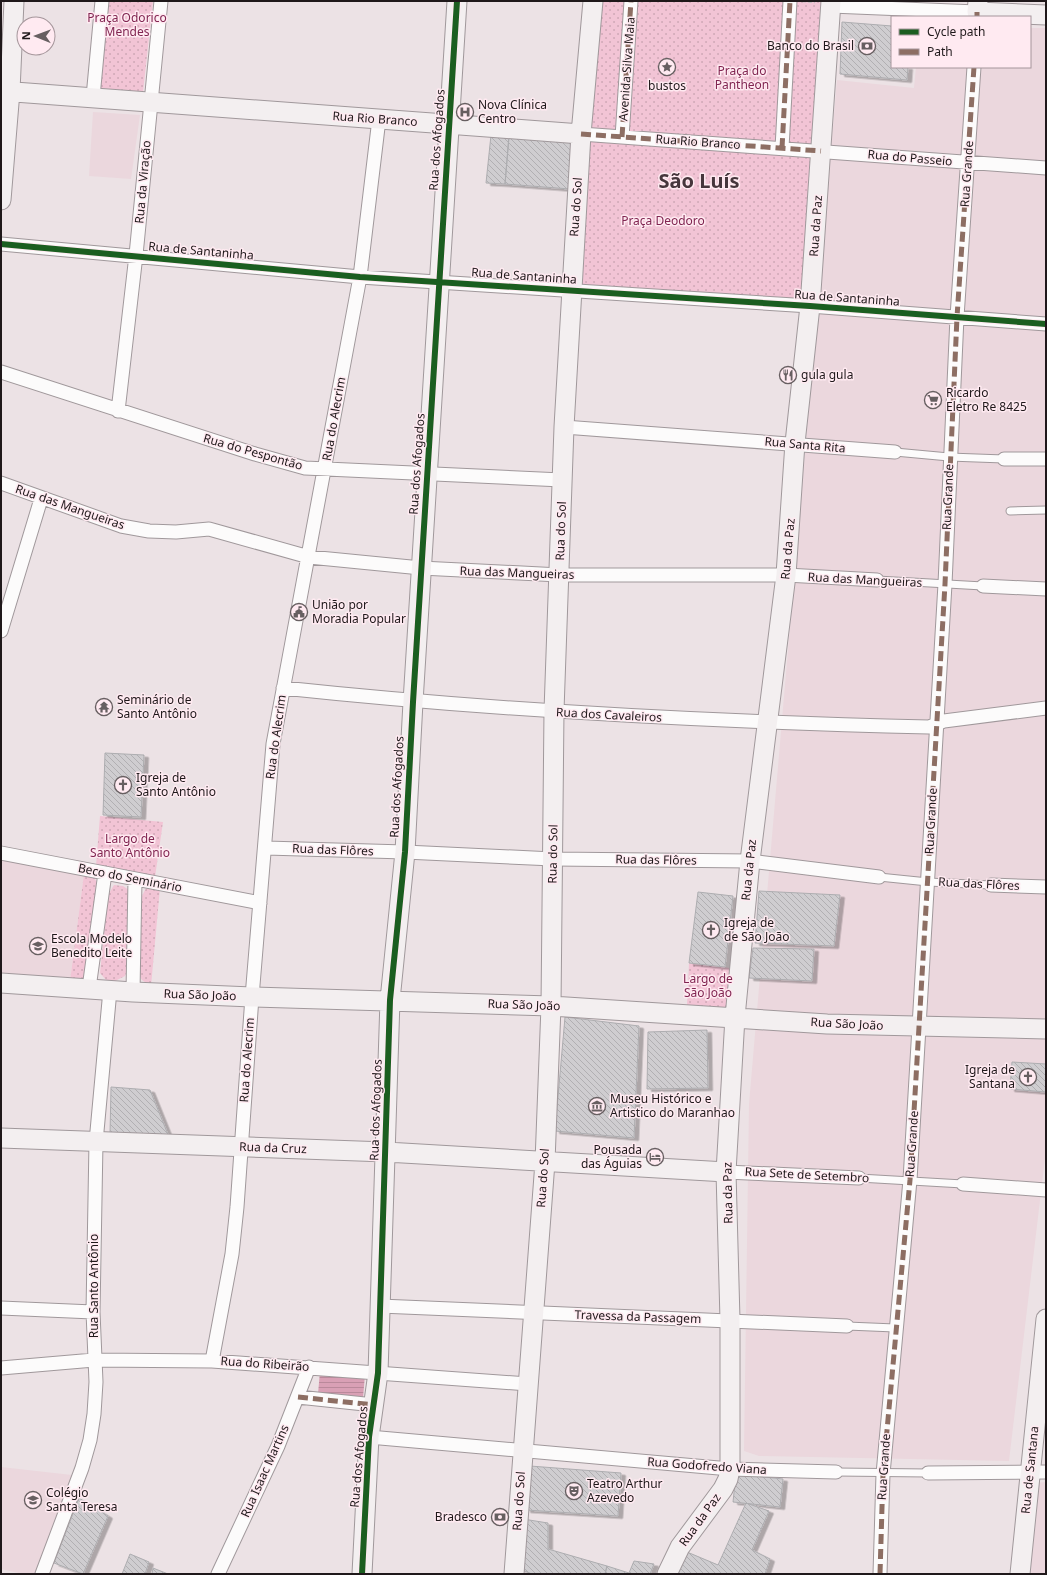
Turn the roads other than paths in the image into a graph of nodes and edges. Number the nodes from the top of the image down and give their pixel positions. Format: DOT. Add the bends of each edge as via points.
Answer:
graph roads {
  1 [pos="14,1"];
  2 [pos="102,1"];
  3 [pos="160,1"];
  4 [pos="457,1"];
  5 [pos="593,1"];
  6 [pos="631,1"];
  7 [pos="790,1"];
  8 [pos="831,3"];
  9 [pos="977,10"];
  10 [pos="1046,15"];
  11 [pos="974,68"];
  12 [pos="6,91"];
  13 [pos="93,98"];
  14 [pos="150,102"];
  15 [pos="380,119"];
  16 [pos="449,124"];
  17 [pos="581,134"];
  18 [pos="622,137"];
  19 [pos="782,148"];
  20 [pos="821,151"];
  21 [pos="968,163"];
  22 [pos="1046,168"];
  23 [pos="1,200"];
  24 [pos="1,244"];
  25 [pos="136,256"];
  26 [pos="360,277"];
  27 [pos="440,281"];
  28 [pos="571,291"];
  29 [pos="810,306"];
  30 [pos="957,317"];
  31 [pos="1046,324"];
  32 [pos="1,372"];
  33 [pos="118,411"];
  34 [pos="564,427"];
  35 [pos="796,443"];
  36 [pos="896,452"];
  37 [pos="949,457"];
  38 [pos="1004,459"];
  39 [pos="1046,459"];
  40 [pos="325,470"];
  41 [pos="427,474"];
  42 [pos="562,480"];
  43 [pos="1,483"];
  44 [pos="41,499"];
  45 [pos="1046,510"];
  46 [pos="1010,511"];
  47 [pos="309,557"];
  48 [pos="421,568"];
  49 [pos="560,575"];
  50 [pos="786,575"];
  51 [pos="876,580"];
  52 [pos="945,584"];
  53 [pos="983,586"];
  54 [pos="1046,589"];
  55 [pos="1,631"];
  56 [pos="283,688"];
  57 [pos="413,702"];
  58 [pos="1046,708"];
  59 [pos="554,711"];
  60 [pos="767,723"];
  61 [pos="936,725"];
  62 [pos="266,848"];
  63 [pos="405,852"];
  64 [pos="1,853"];
  65 [pos="553,859"];
  66 [pos="750,861"];
  67 [pos="105,873"];
  68 [pos="879,876"];
  69 [pos="135,879"];
  70 [pos="928,882"];
  71 [pos="991,885"];
  72 [pos="1046,887"];
  73 [pos="260,903"];
  74 [pos="1,983"];
  75 [pos="89,988"];
  76 [pos="110,990"];
  77 [pos="133,992"];
  78 [pos="252,997"];
  79 [pos="390,1000"];
  80 [pos="551,1006"];
  81 [pos="735,1017"];
  82 [pos="919,1027"];
  83 [pos="1046,1029"];
  84 [pos="1,1138"];
  85 [pos="96,1142"];
  86 [pos="241,1147"];
  87 [pos="386,1152"];
  88 [pos="545,1162"];
  89 [pos="726,1172"];
  90 [pos="859,1178"];
  91 [pos="910,1180"];
  92 [pos="963,1184"];
  93 [pos="1046,1190"];
  94 [pos="380,1306"];
  95 [pos="1,1308"];
  96 [pos="93,1312"];
  97 [pos="534,1313"];
  98 [pos="1046,1319"];
  99 [pos="730,1320"];
  100 [pos="847,1326"];
  101 [pos="895,1328"];
  102 [pos="94,1360"];
  103 [pos="212,1361"];
  104 [pos="309,1367"];
  105 [pos="1,1368"];
  106 [pos="378,1373"];
  107 [pos="528,1384"];
  108 [pos="298,1397"];
  109 [pos="374,1405"];
  110 [pos="369,1437"];
  111 [pos="522,1451"];
  112 [pos="730,1469"];
  113 [pos="836,1472"];
  114 [pos="1038,1472"];
  115 [pos="928,1473"];
  116 [pos="883,1474"];
  117 [pos="42,1574"];
  118 [pos="218,1574"];
  119 [pos="362,1574"];
  120 [pos="514,1574"];
  121 [pos="666,1574"];
  122 [pos="880,1574"];
  123 [pos="1020,1574"];
  1 -- 12 [label="street"];
  2 -- 13 [label="street"];
  3 -- 14 [label="street, Rua da Viração"];
  4 -- 16 [label="street, Rua dos Afogados"];
  5 -- 17 [label="street"];
  6 -- 18 [label="street, Avenida Silva Maia"];
  7 -- 19 [label="street"];
  8 -- 9 [label="street"];
  8 -- 20 [label="street, Rua da Paz"];
  9 -- 10 [label="street"];
  11 -- 21 [label="street, Rua Grande"];
  12 -- 13 [label="street, Rua Rio Branco"];
  12 -- 23 [label="street"];
  13 -- 14 [label="street, Rua Rio Branco"];
  14 -- 15 [label="street, Rua Rio Branco"];
  14 -- 25 [label="street, Rua da Viração"];
  15 -- 16 [label="street, Rua Rio Branco"];
  15 -- 26 [label="street, Rua do Alecrim"];
  16 -- 17 [label="street, Rua Rio Branco"];
  16 -- 27 [label="street, Rua dos Afogados"];
  17 -- 18 [label="street, Rua Rio Branco"];
  17 -- 28 [label="street, Rua do Sol"];
  18 -- 19 [label="street, Rua Rio Branco"];
  19 -- 20 [label="street, Rua Rio Branco"];
  20 -- 21 [label="street, Rua do Passeio"];
  20 -- 29 [label="street, Rua da Paz"];
  21 -- 22 [label="street, Rua do Passeio"];
  21 -- 30 [label="street, Rua Grande"];
  24 -- 25 [label="street, Rua de Santaninha"];
  25 -- 26 [label="street, Rua de Santaninha"];
  25 -- 33 [label="street, Rua da Viração"];
  26 -- 27 [label="street, Rua de Santaninha"];
  26 -- 40 [label="street, Rua do Alecrim"];
  27 -- 28 [label="street, Rua de Santaninha"];
  27 -- 41 [label="street, Rua dos Afogados"];
  28 -- 29 [label="street, Rua de Santaninha"];
  28 -- 34 [label="street, Rua do Sol"];
  29 -- 30 [label="street, Rua de Santaninha"];
  29 -- 35 [label="street, Rua da Paz"];
  30 -- 31 [label="street, Rua de Santaninha"];
  30 -- 37 [label="street, Rua Grande"];
  32 -- 33 [label="street, Rua do Pespontão"];
  33 -- 40 [label="street, Rua do Pespontão" via="284,463"];
  34 -- 35 [label="street, Rua Santa Rita"];
  34 -- 42 [label="street, Rua do Sol"];
  35 -- 36 [label="street, Rua Santa Rita"];
  35 -- 50 [label="street, Rua da Paz"];
  36 -- 37 [label="lane, Rua Santa Rita"];
  37 -- 38 [label="lane, Rua Santa Rita"];
  37 -- 52 [label="street, Rua Grande"];
  38 -- 39 [label="street, Rua Santa Rita"];
  40 -- 41 [label="street, Rua do Pespontão"];
  40 -- 47 [label="street, Rua do Alecrim"];
  41 -- 42 [label="street, Rua do Pespontão"];
  41 -- 48 [label="street, Rua dos Afogados"];
  42 -- 49 [label="street, Rua do Sol"];
  43 -- 44 [label="street, Rua das Mangueiras"];
  44 -- 47 [label="street, Rua das Mangueiras" via="121,526 176,532 209,529"];
  44 -- 55 [label="street"];
  45 -- 46 [label="lane"];
  47 -- 48 [label="street, Rua das Mangueiras"];
  47 -- 56 [label="street, Rua do Alecrim"];
  48 -- 49 [label="street, Rua das Mangueiras"];
  48 -- 57 [label="street, Rua dos Afogados"];
  49 -- 50 [label="street, Rua das Mangueiras"];
  49 -- 59 [label="street, Rua do Sol"];
  50 -- 51 [label="street, Rua das Mangueiras"];
  50 -- 60 [label="street, Rua da Paz"];
  51 -- 52 [label="lane, Rua das Mangueiras"];
  52 -- 53 [label="lane, Rua das Mangueiras"];
  52 -- 61 [label="street, Rua Grande"];
  53 -- 54 [label="street, Rua das Mangueiras"];
  56 -- 57 [label="street, Rua dos Cavaleiros"];
  56 -- 62 [label="street, Rua do Alecrim" via="272,752"];
  57 -- 59 [label="street, Rua dos Cavaleiros"];
  57 -- 63 [label="street, Rua dos Afogados"];
  58 -- 61 [label="street, Rua dos Cavaleiros" via="944,721"];
  59 -- 60 [label="street, Rua dos Cavaleiros"];
  59 -- 65 [label="street, Rua do Sol"];
  60 -- 61 [label="street, Rua dos Cavaleiros" via="929,728"];
  60 -- 66 [label="street, Rua da Paz"];
  61 -- 70 [label="street, Rua Grande"];
  62 -- 63 [label="street, Rua das Flôres"];
  62 -- 73 [label="street, Rua do Alecrim"];
  63 -- 65 [label="street, Rua das Flôres"];
  63 -- 79 [label="street, Rua dos Afogados"];
  64 -- 67 [label="street, Beco do Seminário"];
  65 -- 66 [label="street, Rua das Flôres"];
  65 -- 80 [label="street, Rua do Sol"];
  66 -- 68 [label="street, Rua das Flôres"];
  66 -- 81 [label="street, Rua da Paz"];
  67 -- 69 [label="street, Beco do Seminário"];
  67 -- 75 [label="street"];
  68 -- 70 [label="lane, Rua das Flôres"];
  69 -- 73 [label="street, Beco do Seminário"];
  69 -- 77 [label="street"];
  70 -- 71 [label="lane, Rua das Flôres"];
  70 -- 82 [label="street, Rua Grande"];
  71 -- 72 [label="street, Rua das Flôres"];
  73 -- 78 [label="street, Rua do Alecrim"];
  74 -- 75 [label="street, Rua São João"];
  75 -- 76 [label="street, Rua São João"];
  76 -- 77 [label="street, Rua São João"];
  76 -- 85 [label="street, Rua Santo Antônio"];
  77 -- 78 [label="street, Rua São João"];
  78 -- 79 [label="street, Rua São João"];
  78 -- 86 [label="street, Rua do Alecrim"];
  79 -- 80 [label="street, Rua São João"];
  79 -- 87 [label="street, Rua dos Afogados"];
  80 -- 81 [label="street, Rua São João"];
  80 -- 88 [label="street, Rua do Sol"];
  81 -- 82 [label="street, Rua São João"];
  81 -- 89 [label="street, Rua da Paz"];
  82 -- 83 [label="street, Rua São João"];
  82 -- 91 [label="street, Rua Grande"];
  84 -- 85 [label="street, Rua da Cruz"];
  85 -- 86 [label="street, Rua da Cruz"];
  85 -- 96 [label="street, Rua Santo Antônio"];
  86 -- 87 [label="street, Rua da Cruz"];
  86 -- 103 [label="street, Rua do Alecrim" via="232,1254"];
  87 -- 88 [label="street, Rua da Cruz"];
  87 -- 94 [label="street, Rua dos Afogados"];
  88 -- 89 [label="street, Rua Sete de Setembro"];
  88 -- 97 [label="street, Rua do Sol"];
  89 -- 90 [label="street, Rua Sete de Setembro"];
  89 -- 99 [label="street, Rua da Paz"];
  90 -- 91 [label="lane, Rua Sete de Setembro"];
  91 -- 92 [label="lane, Rua Sete de Setembro"];
  91 -- 101 [label="street, Rua Grande"];
  92 -- 93 [label="street, Rua Sete de Setembro"];
  94 -- 97 [label="street, Travessa da Passagem"];
  94 -- 106 [label="street, Rua dos Afogados"];
  95 -- 96 [label="street"];
  96 -- 102 [label="street, Rua Santo Antônio"];
  97 -- 99 [label="street, Travessa da Passagem"];
  97 -- 107 [label="street, Rua do Sol"];
  98 -- 114 [label="street, Rua de Santana"];
  99 -- 100 [label="street, Travessa da Passagem"];
  99 -- 112 [label="street, Rua da Paz"];
  100 -- 101 [label="lane, Travessa da Passagem"];
  101 -- 116 [label="street, Rua Grande"];
  102 -- 103 [label="street, Rua do Ribeirão"];
  102 -- 105 [label="street, Rua do Ribeirão"];
  102 -- 117 [label="street, Rua Santo Antônio" via="94,1414 90,1440"];
  103 -- 104 [label="street, Rua do Ribeirão"];
  104 -- 106 [label="street, Rua do Ribeirão"];
  104 -- 108 [label="street, Rua Isaac Martins"];
  106 -- 107 [label="street, Rua do Ribeirão"];
  106 -- 109 [label="street, Rua dos Afogados"];
  107 -- 111 [label="street, Rua do Sol"];
  108 -- 109 [label="street"];
  108 -- 118 [label="street, Rua Isaac Martins"];
  109 -- 110 [label="street, Rua dos Afogados"];
  110 -- 111 [label="street, Rua Godofredo Viana"];
  110 -- 119 [label="street, Rua dos Afogados"];
  111 -- 112 [label="street, Rua Godofredo Viana"];
  111 -- 120 [label="street, Rua do Sol"];
  112 -- 113 [label="street, Rua Godofredo Viana"];
  112 -- 121 [label="street, Rua da Paz" via="723,1489 680,1547"];
  113 -- 116 [label="lane, Rua Godofredo Viana"];
  114 -- 115 [label="street, Rua Godofredo Viana"];
  114 -- 123 [label="street, Rua de Santana"];
  115 -- 116 [label="lane, Rua Godofredo Viana"];
  116 -- 122 [label="street, Rua Grande"];
}
